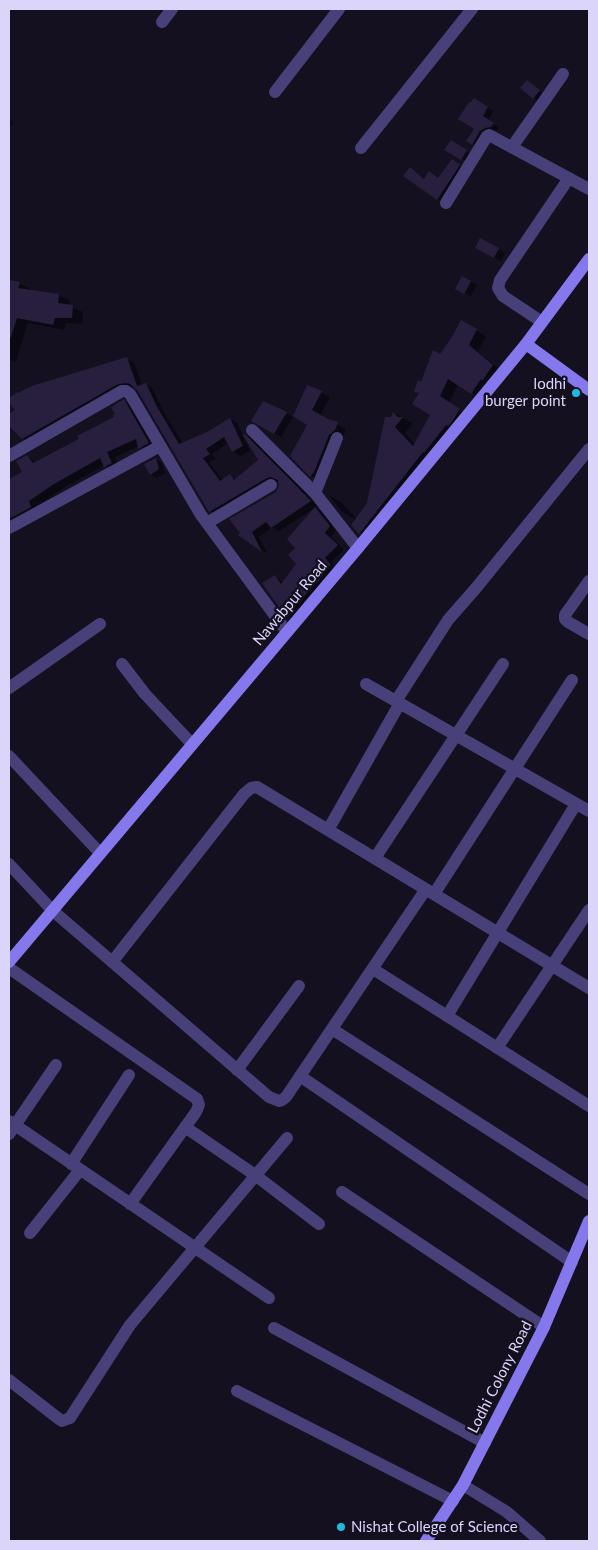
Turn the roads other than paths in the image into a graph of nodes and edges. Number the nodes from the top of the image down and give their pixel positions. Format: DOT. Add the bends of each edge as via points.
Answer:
graph roads {
  1 [pos="172,9"];
  2 [pos="339,9"];
  3 [pos="472,9"];
  4 [pos="162,22"];
  5 [pos="563,74"];
  6 [pos="274,92"];
  7 [pos="361,148"];
  8 [pos="512,148"];
  9 [pos="569,178"];
  10 [pos="589,189"];
  11 [pos="446,204"];
  12 [pos="589,259"];
  13 [pos="542,322"];
  14 [pos="526,344"];
  15 [pos="589,390"];
  16 [pos="252,430"];
  17 [pos="337,438"];
  18 [pos="160,446"];
  19 [pos="589,449"];
  20 [pos="9,456"];
  21 [pos="271,485"];
  22 [pos="315,493"];
  23 [pos="207,523"];
  24 [pos="9,528"];
  25 [pos="358,548"];
  26 [pos="589,581"];
  27 [pos="100,624"];
  28 [pos="286,632"];
  29 [pos="589,634"];
  30 [pos="122,664"];
  31 [pos="503,664"];
  32 [pos="572,680"];
  33 [pos="366,684"];
  34 [pos="9,688"];
  35 [pos="398,702"];
  36 [pos="456,735"];
  37 [pos="192,744"];
  38 [pos="9,756"];
  39 [pos="514,769"];
  40 [pos="576,804"];
  41 [pos="589,811"];
  42 [pos="328,830"];
  43 [pos="100,853"];
  44 [pos="375,858"];
  45 [pos="9,864"];
  46 [pos="430,892"];
  47 [pos="52,910"];
  48 [pos="589,910"];
  49 [pos="497,932"];
  50 [pos="10,960"];
  51 [pos="112,962"];
  52 [pos="552,966"];
  53 [pos="373,969"];
  54 [pos="299,986"];
  55 [pos="589,988"];
  56 [pos="447,1016"];
  57 [pos="332,1029"];
  58 [pos="497,1048"];
  59 [pos="56,1065"];
  60 [pos="237,1070"];
  61 [pos="129,1075"];
  62 [pos="300,1076"];
  63 [pos="589,1106"];
  64 [pos="11,1127"];
  65 [pos="185,1127"];
  66 [pos="286,1138"];
  67 [pos="76,1167"];
  68 [pos="255,1175"];
  69 [pos="342,1192"];
  70 [pos="589,1194"];
  71 [pos="130,1204"];
  72 [pos="589,1221"];
  73 [pos="319,1224"];
  74 [pos="30,1233"];
  75 [pos="194,1247"];
  76 [pos="572,1262"];
  77 [pos="269,1298"];
  78 [pos="544,1327"];
  79 [pos="274,1328"];
  80 [pos="9,1380"];
  81 [pos="237,1391"];
  82 [pos="486,1443"];
  83 [pos="463,1485"];
  84 [pos="453,1501"];
  85 [pos="426,1541"];
  86 [pos="540,1541"];
  1 -- 4 [label="street"];
  2 -- 6 [label="street"];
  3 -- 7 [label="street"];
  5 -- 8 [label="street"];
  8 -- 9 [label="street"];
  8 -- 11 [label="street" via="487,136"];
  9 -- 10 [label="street"];
  9 -- 13 [label="street" via="500,280 498,288 503,296"];
  12 -- 13 [label="street, Nawabpur Road"];
  13 -- 14 [label="street, Nawabpur Road"];
  14 -- 15 [label="street"];
  14 -- 25 [label="street, Nawabpur Road"];
  16 -- 22 [label="street"];
  17 -- 22 [label="street"];
  18 -- 20 [label="street" via="130,394 122,390"];
  18 -- 23 [label="street"];
  18 -- 24 [label="street"];
  19 -- 35 [label="street" via="448,620"];
  21 -- 23 [label="street"];
  22 -- 25 [label="street"];
  23 -- 28 [label="street"];
  25 -- 28 [label="street, Nawabpur Road"];
  26 -- 29 [label="street" via="565,615 568,622"];
  27 -- 34 [label="street"];
  28 -- 37 [label="street, Nawabpur Road"];
  30 -- 37 [label="street"];
  31 -- 36 [label="street"];
  32 -- 39 [label="street"];
  33 -- 35 [label="street"];
  35 -- 36 [label="street"];
  35 -- 42 [label="street"];
  36 -- 39 [label="street"];
  36 -- 44 [label="street"];
  37 -- 43 [label="street, Nawabpur Road"];
  38 -- 43 [label="street"];
  39 -- 40 [label="street"];
  39 -- 46 [label="street"];
  40 -- 41 [label="street"];
  40 -- 49 [label="street"];
  42 -- 44 [label="street"];
  42 -- 51 [label="street" via="257,787 251,788"];
  43 -- 47 [label="street, Nawabpur Road"];
  44 -- 46 [label="street"];
  45 -- 47 [label="street"];
  46 -- 49 [label="street"];
  46 -- 53 [label="street"];
  47 -- 50 [label="street, Nawabpur Road"];
  47 -- 51 [label="street"];
  48 -- 52 [label="street"];
  49 -- 52 [label="street"];
  49 -- 56 [label="street"];
  50 -- 65 [label="street" via="197,1099 199,1105"];
  51 -- 60 [label="street"];
  52 -- 55 [label="street"];
  52 -- 58 [label="street"];
  53 -- 56 [label="street"];
  53 -- 57 [label="street"];
  54 -- 60 [label="street"];
  56 -- 58 [label="street"];
  57 -- 62 [label="street"];
  57 -- 70 [label="street"];
  58 -- 63 [label="street"];
  59 -- 64 [label="street"];
  60 -- 62 [label="street" via="269,1097 279,1101"];
  61 -- 67 [label="street"];
  62 -- 76 [label="street"];
  64 -- 67 [label="street"];
  65 -- 68 [label="street"];
  65 -- 71 [label="street"];
  66 -- 68 [label="street"];
  67 -- 71 [label="street"];
  67 -- 74 [label="street"];
  68 -- 73 [label="street"];
  68 -- 75 [label="street"];
  69 -- 78 [label="street"];
  71 -- 75 [label="street"];
  72 -- 76 [label="street, Lodhi Colony Road"];
  75 -- 77 [label="street"];
  75 -- 80 [label="street" via="130,1325 70,1418 62,1421"];
  76 -- 78 [label="street, Lodhi Colony Road"];
  78 -- 82 [label="street, Lodhi Colony Road"];
  79 -- 82 [label="street"];
  81 -- 84 [label="street"];
  82 -- 83 [label="street, Lodhi Colony Road"];
  83 -- 84 [label="street, Lodhi Colony Road"];
  83 -- 86 [label="street" via="507,1512"];
  84 -- 85 [label="street, Lodhi Colony Road"];
}
